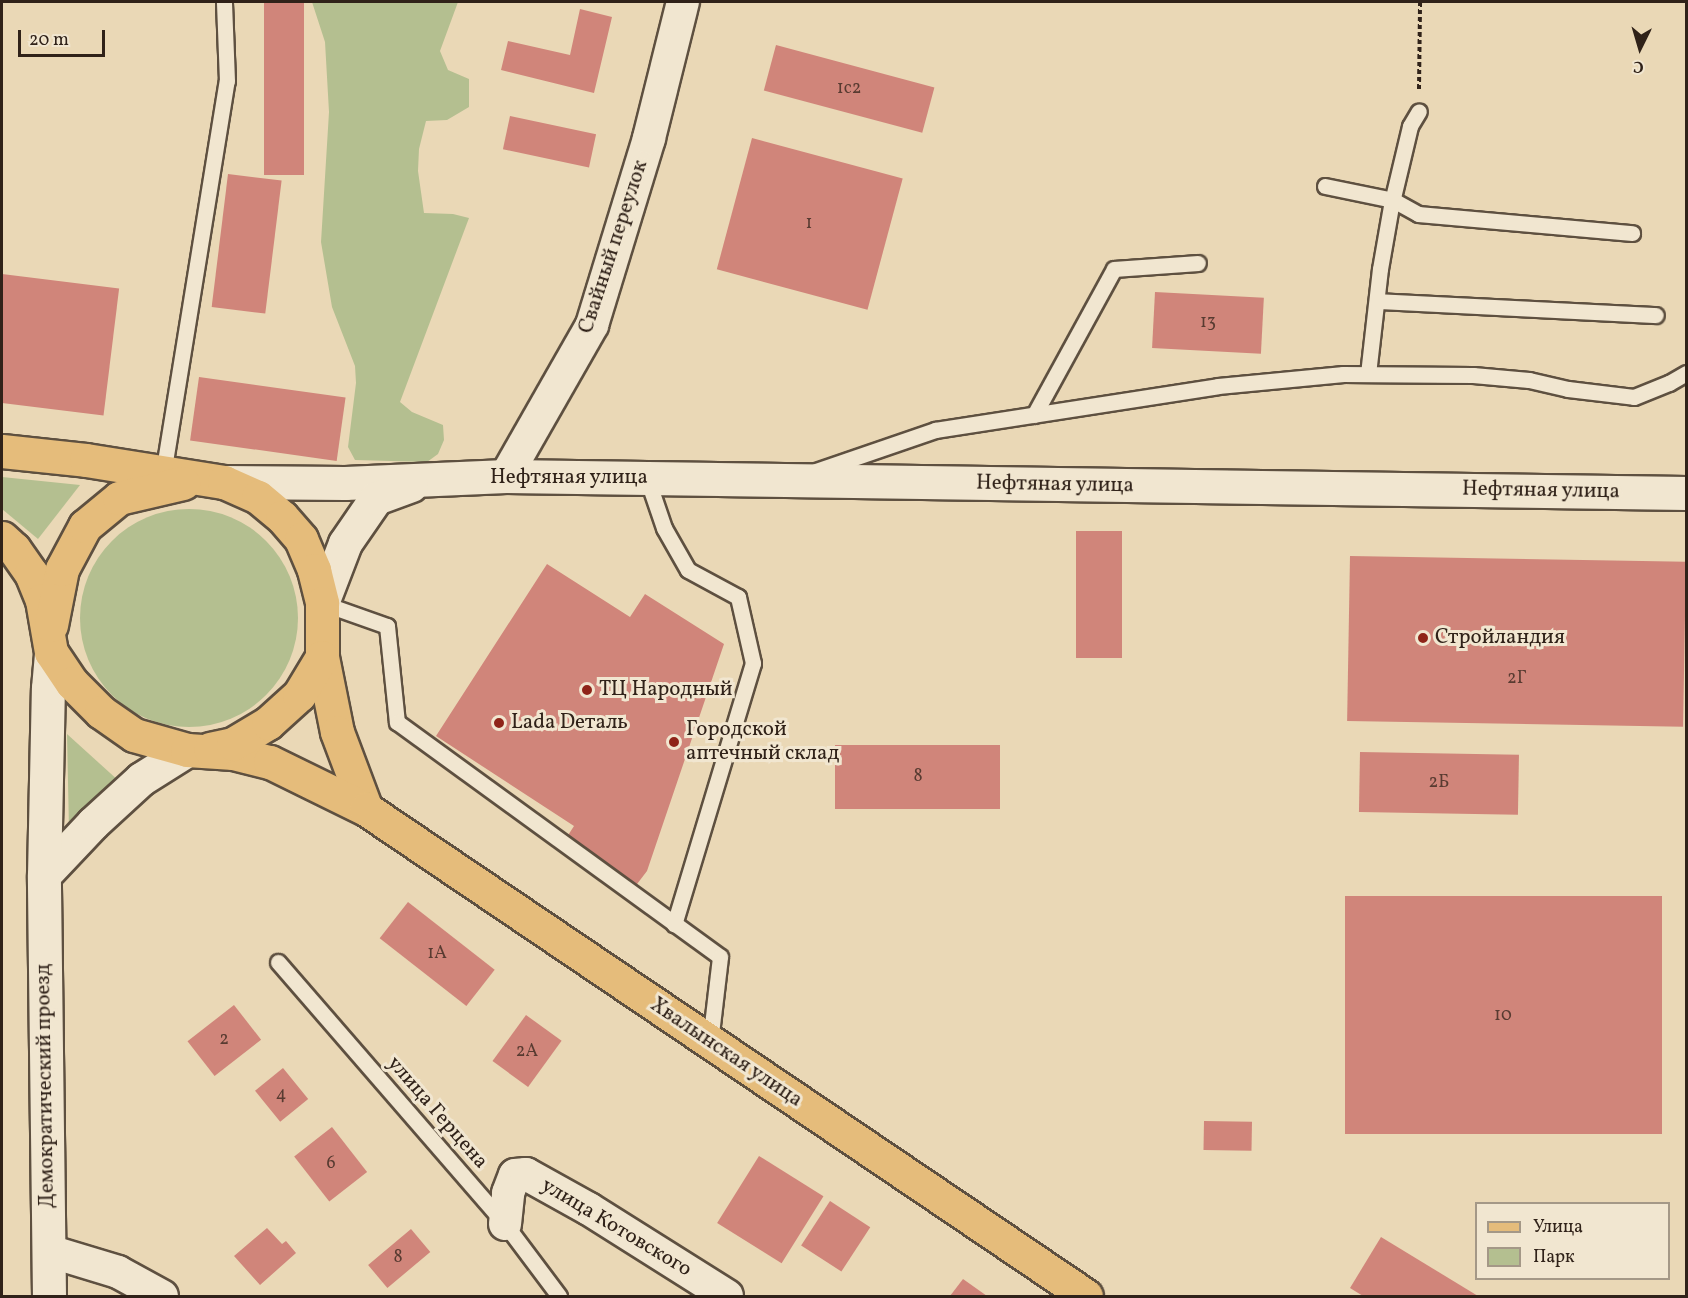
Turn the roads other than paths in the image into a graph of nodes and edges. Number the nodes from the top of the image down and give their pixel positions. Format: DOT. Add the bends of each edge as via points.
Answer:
graph roads {
  1 [pos="224,2"];
  2 [pos="683,2"];
  3 [pos="1419,111"];
  4 [pos="1325,186"];
  5 [pos="1393,200"];
  6 [pos="1632,233"];
  7 [pos="1198,263"];
  8 [pos="1377,301"];
  9 [pos="1656,315"];
  10 [pos="1686,373"];
  11 [pos="1368,374"];
  12 [pos="1034,415"];
  13 [pos="2,451"];
  14 [pos="163,474"];
  15 [pos="506,476"];
  16 [pos="647,478"];
  17 [pos="423,480"];
  18 [pos="210,481"];
  19 [pos="788,481"];
  20 [pos="1686,493"];
  21 [pos="2,538"];
  22 [pos="322,603"];
  23 [pos="50,644"];
  24 [pos="322,657"];
  25 [pos="197,750"];
  26 [pos="366,808"];
  27 [pos="44,874"];
  28 [pos="674,924"];
  29 [pos="278,962"];
  30 [pos="710,1042"];
  31 [pos="505,1224"];
  32 [pos="49,1251"];
  33 [pos="49,1296"];
  34 [pos="162,1296"];
  35 [pos="559,1296"];
  36 [pos="727,1296"];
  37 [pos="1086,1296"];
  1 -- 14 [label="lane" via="227,81"];
  2 -- 15 [label="street, Свайный переулок" via="649,138 592,325"];
  3 -- 5 [label="lane" via="1410,126"];
  4 -- 5 [label="lane"];
  5 -- 6 [label="lane" via="1418,214"];
  5 -- 8 [label="lane"];
  7 -- 12 [label="lane" via="1114,269"];
  8 -- 9 [label="lane"];
  8 -- 11 [label="lane"];
  10 -- 11 [label="lane" via="1634,397 1473,375"];
  11 -- 12 [label="lane" via="1218,386"];
  12 -- 19 [label="lane" via="935,430"];
  13 -- 14 [label="main road"];
  14 -- 18 [label="main road"];
  15 -- 16 [label="street, Нефтяная улица"];
  15 -- 17 [label="street, Нефтяная улица"];
  16 -- 19 [label="street, Нефтяная улица"];
  16 -- 28 [label="lane" via="664,528 688,570 738,597 753,663"];
  17 -- 18 [label="street, Нефтяная улица" via="270,484"];
  17 -- 22 [label="street" via="376,498 345,543"];
  18 -- 22 [label="main road" via="258,497 282,517 301,539"];
  18 -- 23 [label="main road" via="119,498 85,526 62,569"];
  19 -- 20 [label="street, Нефтяная улица"];
  21 -- 23 [label="main road" via="31,573 42,600"];
  22 -- 24 [label="main road"];
  22 -- 28 [label="lane" via="387,626 397,722"];
  23 -- 25 [label="main road, Хвалынская улица" via="72,683 101,712 134,735"];
  23 -- 27 [label="street, Демократический проезд"];
  24 -- 25 [label="main road" via="300,695 268,723 233,744"];
  24 -- 26 [label="main road" via="337,732"];
  25 -- 26 [label="main road, Хвалынская улица" via="270,762"];
  25 -- 27 [label="street" via="141,779"];
  26 -- 30 [label="main road, Хвалынская улица"];
  27 -- 32 [label="street, Демократический проезд"];
  28 -- 30 [label="lane" via="720,957"];
  29 -- 31 [label="lane, улица Герцена"];
  30 -- 37 [label="main road, Хвалынская улица"];
  31 -- 35 [label="lane, улица Герцена"];
  31 -- 36 [label="street, улица Котовского" via="508,1193 515,1174 526,1174"];
  32 -- 33 [label="street, Демократический проезд"];
  32 -- 34 [label="street" via="118,1272"];
}
